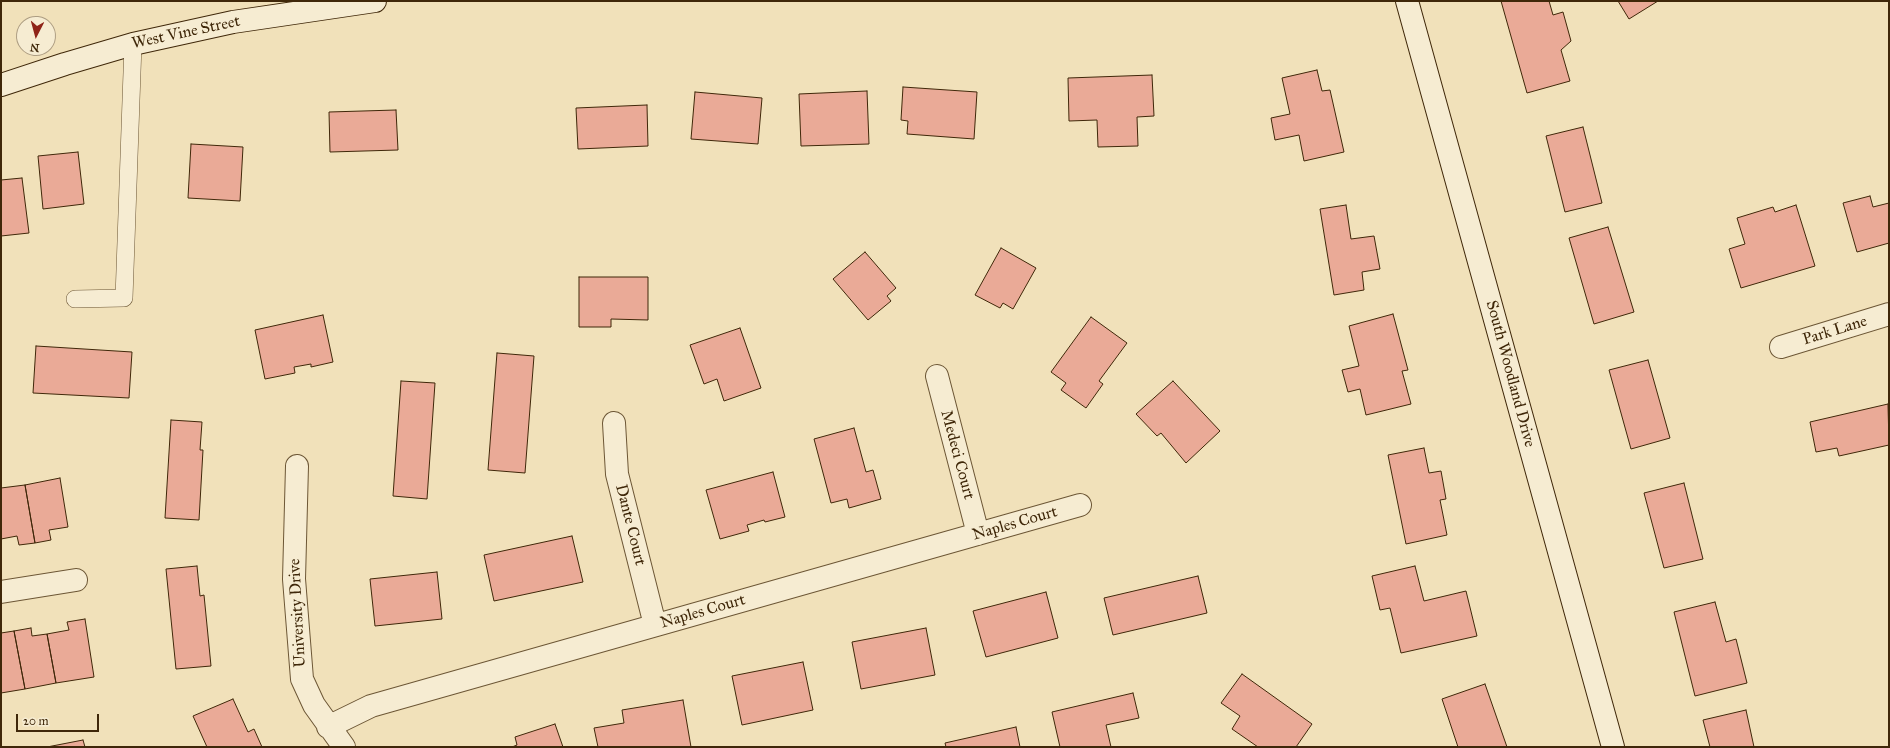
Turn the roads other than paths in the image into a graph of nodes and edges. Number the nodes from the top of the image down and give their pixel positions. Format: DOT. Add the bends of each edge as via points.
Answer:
graph roads {
  1 [pos="375,1"];
  2 [pos="1407,1"];
  3 [pos="133,44"];
  4 [pos="1,85"];
  5 [pos="75,299"];
  6 [pos="1889,314"];
  7 [pos="1782,347"];
  8 [pos="937,376"];
  9 [pos="614,423"];
  10 [pos="296,466"];
  11 [pos="1080,505"];
  12 [pos="978,534"];
  13 [pos="76,580"];
  14 [pos="1,592"];
  15 [pos="656,625"];
  16 [pos="328,727"];
  17 [pos="344,747"];
  18 [pos="1613,747"];
  1 -- 3 [label="street, West Vine Street" via="234,22"];
  2 -- 18 [label="street, South Woodland Drive"];
  3 -- 4 [label="street, West Vine Street"];
  3 -- 5 [label="lane" via="124,298"];
  6 -- 7 [label="street, Park Lane"];
  8 -- 12 [label="street, Medeci Court"];
  9 -- 15 [label="street, Dante Court" via="617,474"];
  10 -- 16 [label="street, University Drive" via="294,579 302,678 314,705"];
  11 -- 12 [label="street, Naples Court"];
  12 -- 15 [label="street, Naples Court"];
  13 -- 14 [label="street"];
  15 -- 16 [label="street, Naples Court" via="371,706"];
  16 -- 17 [label="street, University Drive"];
}
